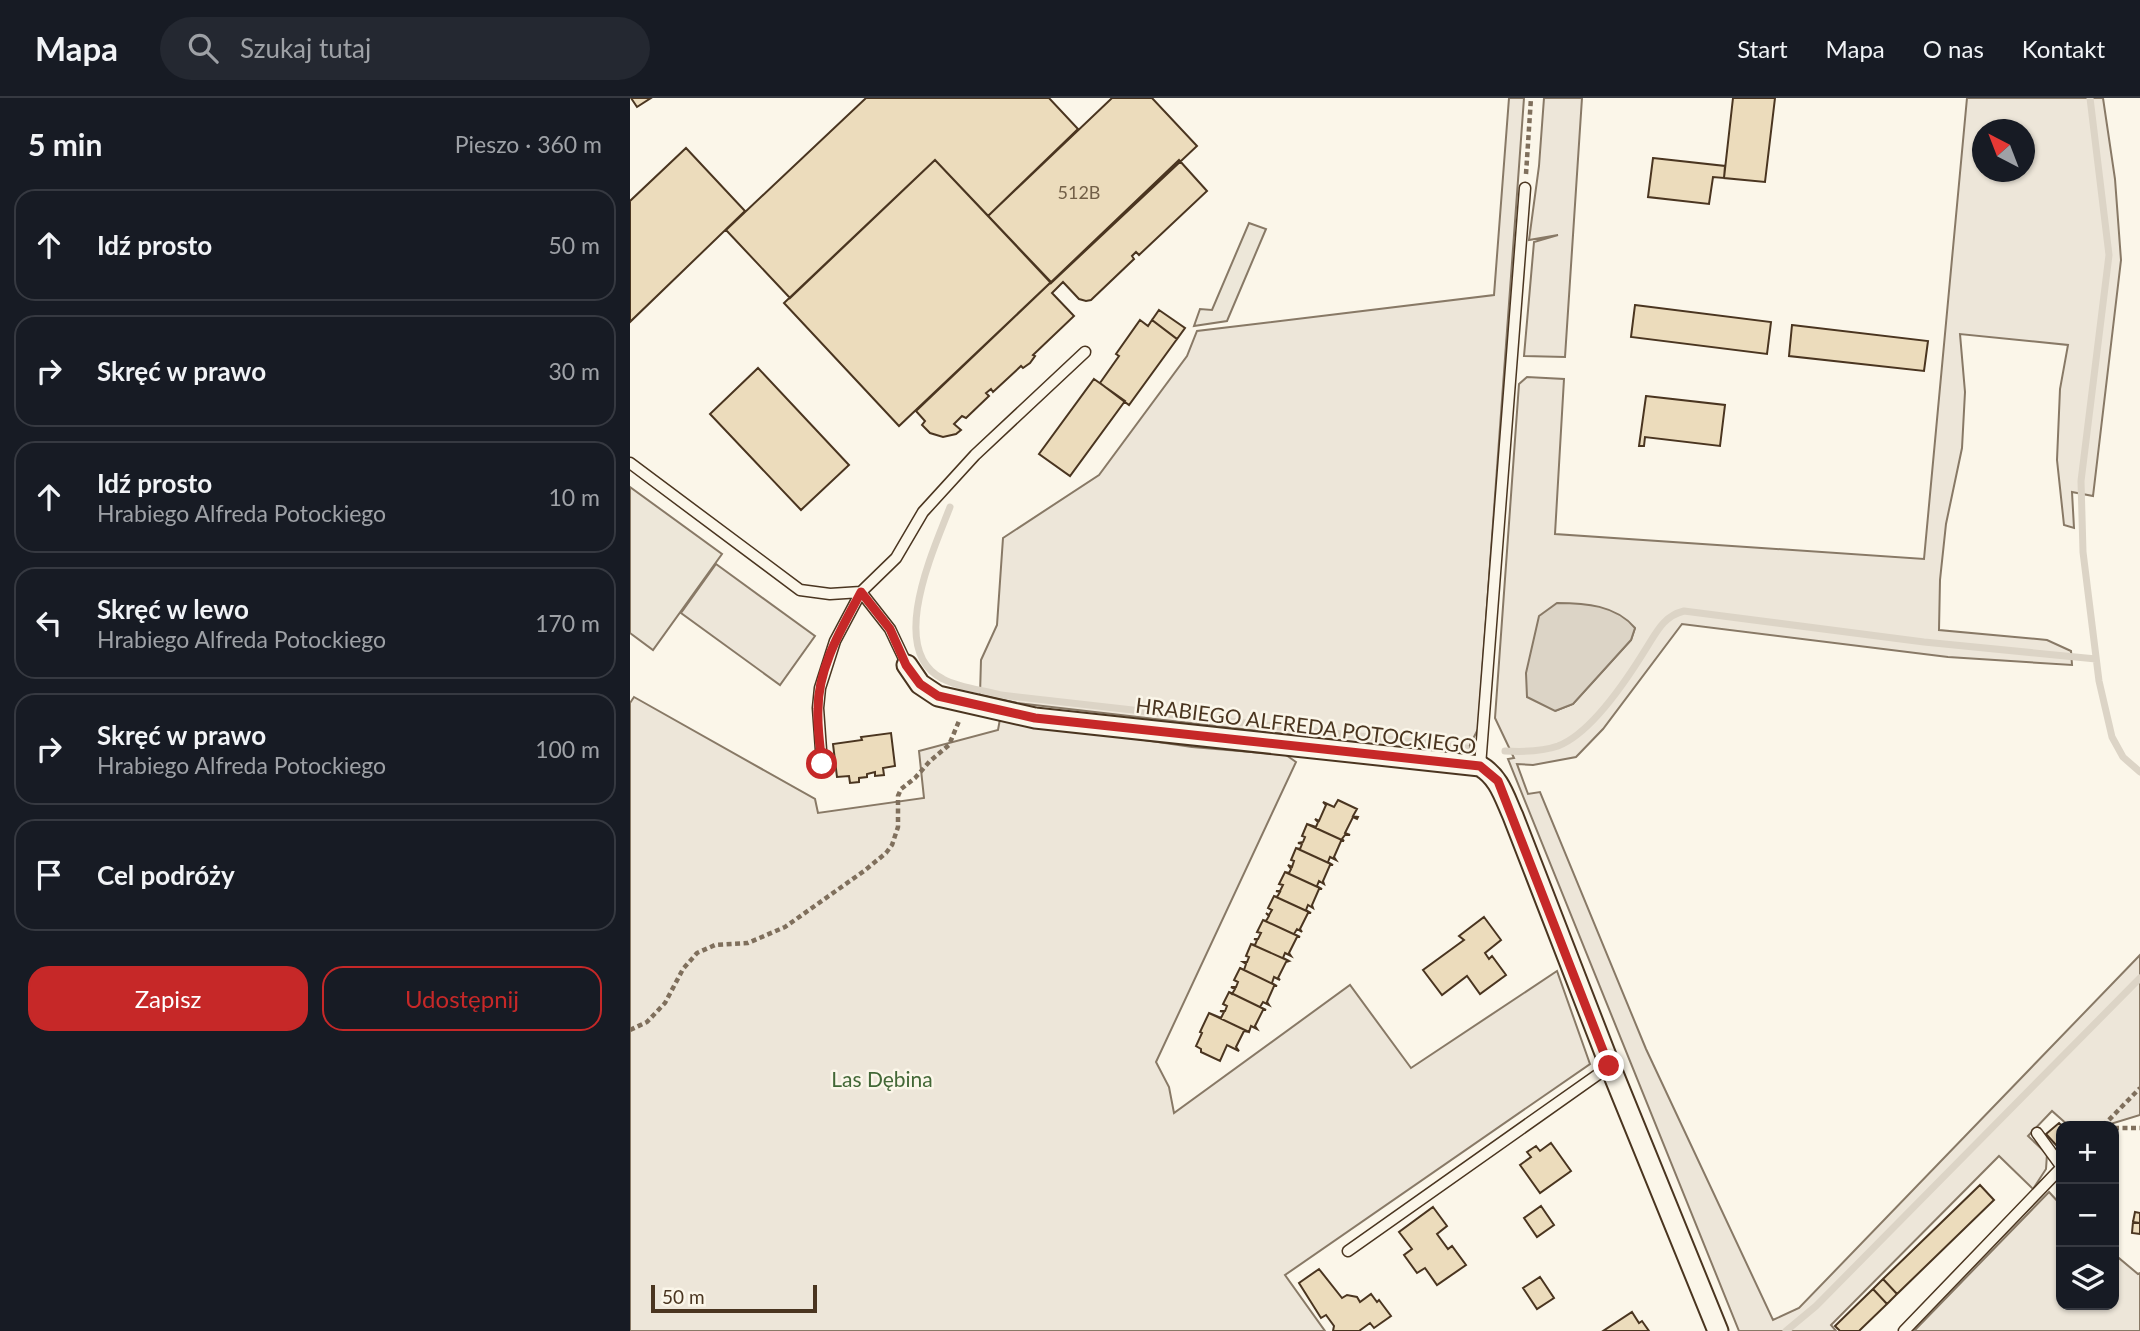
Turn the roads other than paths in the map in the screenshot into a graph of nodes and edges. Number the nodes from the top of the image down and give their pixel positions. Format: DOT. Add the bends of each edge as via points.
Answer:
graph roads {
  1 [pos="1525,188"];
  2 [pos="1086,352"];
  3 [pos="630,463"];
  4 [pos="861,592"];
  5 [pos="906,665"];
  6 [pos="822,764"];
  7 [pos="1480,766"];
  8 [pos="1609,1066"];
  9 [pos="2037,1133"];
  10 [pos="2056,1160"];
  11 [pos="2056,1172"];
  12 [pos="1348,1251"];
  13 [pos="1718,1331"];
  14 [pos="1904,1331"];
  1 -- 7 [label="lane"];
  2 -- 4 [label="lane" via="975,455 923,513 896,558"];
  3 -- 4 [label="lane" via="800,590"];
  4 -- 5 [label="lane" via="890,629"];
  4 -- 6 [label="lane" via="835,641 820,688"];
  5 -- 7 [label="street, HRABIEGO ALFREDA POTOCKIEGO" via="920,684 938,696 1035,718"];
  7 -- 8 [label="street, HRABIEGO ALFREDA POTOCKIEGO" via="1498,781"];
  8 -- 12 [label="lane"];
  8 -- 13 [label="street, HRABIEGO ALFREDA POTOCKIEGO"];
  9 -- 10 [label="lane"];
  11 -- 14 [label="lane"];
}
